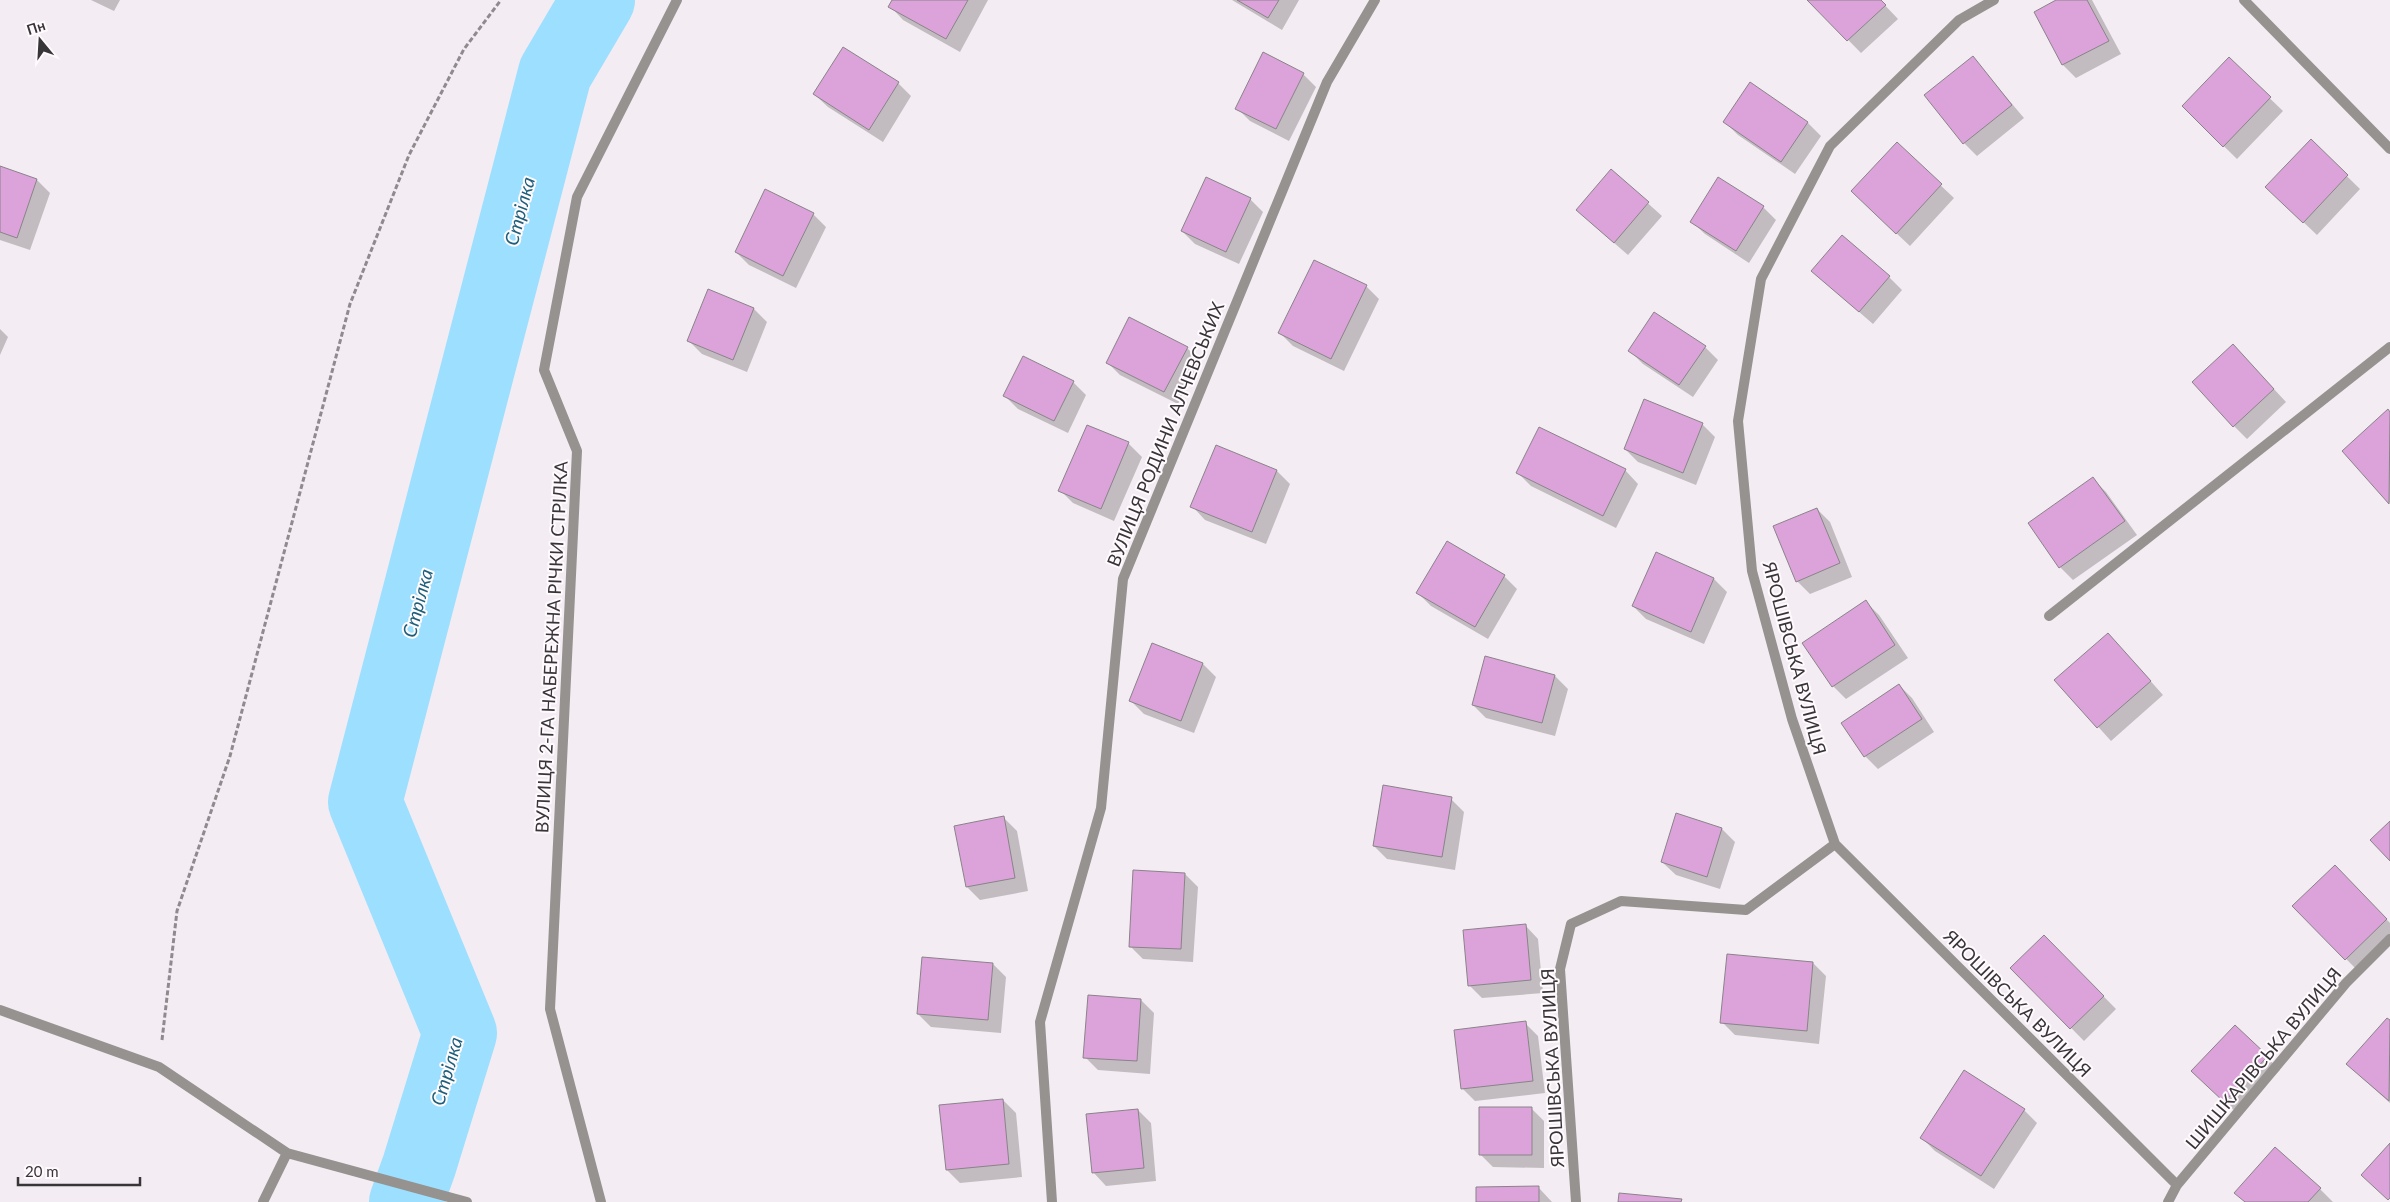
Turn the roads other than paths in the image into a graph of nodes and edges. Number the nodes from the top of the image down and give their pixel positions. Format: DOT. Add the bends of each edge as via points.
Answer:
graph roads {
  1 [pos="677,0"];
  2 [pos="1375,0"];
  3 [pos="1994,0"];
  4 [pos="2244,0"];
  5 [pos="2390,149"];
  6 [pos="2390,347"];
  7 [pos="2049,616"];
  8 [pos="1836,844"];
  9 [pos="2390,939"];
  10 [pos="0,1010"];
  11 [pos="287,1153"];
  12 [pos="2177,1185"];
  13 [pos="263,1202"];
  14 [pos="467,1202"];
  15 [pos="601,1202"];
  16 [pos="1052,1202"];
  17 [pos="1576,1202"];
  18 [pos="2168,1202"];
  1 -- 15 [label="street, ВУЛИЦЯ 2-ГА НАБЕРЕЖНА РІЧКИ СТРІЛКА" via="577,197 544,370 577,451 550,1009"];
  2 -- 16 [label="street, ВУЛИЦЯ РОДИНИ АЛЧЕВСЬКИХ" via="1327,82 1122,579 1101,808 1040,1022"];
  3 -- 8 [label="street, ЯРОШІВСЬКА ВУЛИЦЯ" via="1959,20 1830,146 1761,279 1738,421 1752,571 1792,719"];
  4 -- 5 [label="street"];
  6 -- 7 [label="street"];
  8 -- 12 [label="street, ЯРОШІВСЬКА ВУЛИЦЯ"];
  8 -- 17 [label="street, ЯРОШІВСЬКА ВУЛИЦЯ" via="1746,910 1621,901 1571,924 1560,969"];
  9 -- 12 [label="street, ШИШКАРІВСЬКА ВУЛИЦЯ" via="2346,983"];
  10 -- 11 [label="street" via="159,1067"];
  11 -- 13 [label="street"];
  11 -- 14 [label="street"];
  12 -- 18 [label="street, ШИШКАРІВСЬКА ВУЛИЦЯ"];
}
